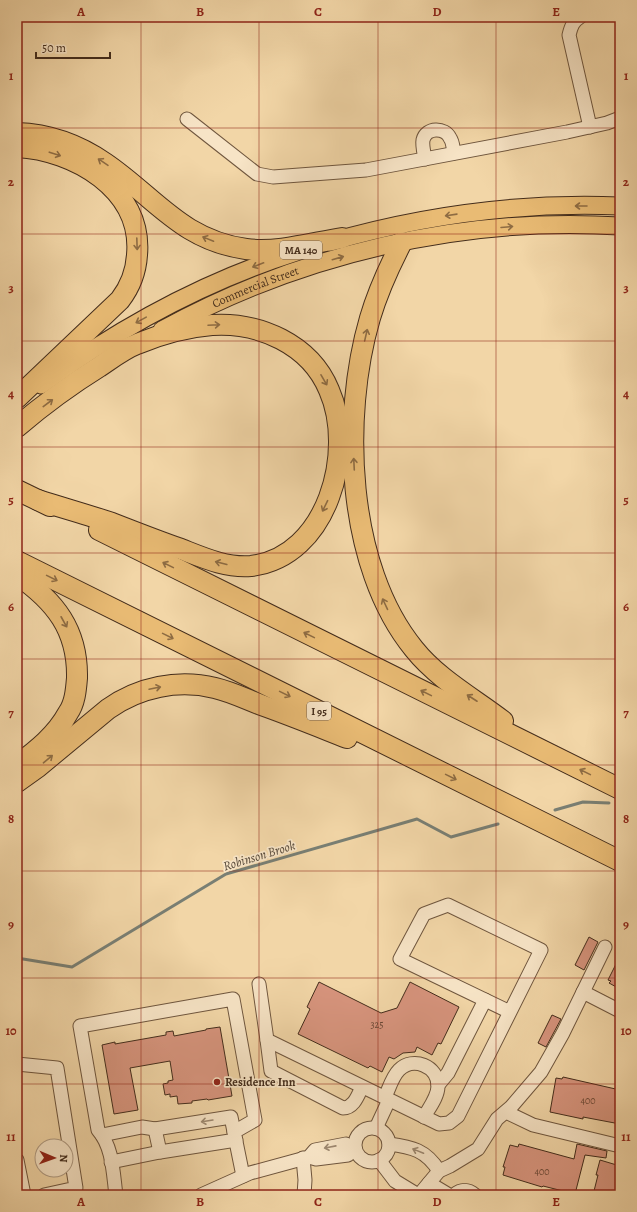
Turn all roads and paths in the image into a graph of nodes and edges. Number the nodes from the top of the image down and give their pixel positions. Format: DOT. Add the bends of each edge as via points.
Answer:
graph roads {
  1 [pos="580,17"];
  2 [pos="620,118"];
  3 [pos="187,119"];
  4 [pos="590,127"];
  5 [pos="17,133"];
  6 [pos="17,147"];
  7 [pos="454,153"];
  8 [pos="425,159"];
  9 [pos="620,206"];
  10 [pos="620,226"];
  11 [pos="342,238"];
  12 [pos="402,242"];
  13 [pos="135,344"];
  14 [pos="17,398"];
  15 [pos="17,403"];
  16 [pos="17,427"];
  17 [pos="17,490"];
  18 [pos="38,500"];
  19 [pos="17,561"];
  20 [pos="17,575"];
  21 [pos="536,747"];
  22 [pos="17,765"];
  23 [pos="429,766"];
  24 [pos="17,782"];
  25 [pos="620,789"];
  26 [pos="620,861"];
  27 [pos="605,947"];
  28 [pos="259,984"];
  29 [pos="583,992"];
  30 [pos="485,1000"];
  31 [pos="620,1011"];
  32 [pos="510,1012"];
  33 [pos="267,1040"];
  34 [pos="17,1064"];
  35 [pos="438,1085"];
  36 [pos="362,1087"];
  37 [pos="387,1099"];
  38 [pos="506,1112"];
  39 [pos="424,1117"];
  40 [pos="376,1128"];
  41 [pos="155,1129"];
  42 [pos="102,1135"];
  43 [pos="235,1136"];
  44 [pos="389,1144"];
  45 [pos="620,1146"];
  46 [pos="353,1149"];
  47 [pos="160,1152"];
  48 [pos="306,1158"];
  49 [pos="17,1160"];
  50 [pos="379,1160"];
  51 [pos="111,1162"];
  52 [pos="439,1171"];
  53 [pos="243,1176"];
  54 [pos="429,1183"];
  55 [pos="24,1195"];
  56 [pos="47,1195"];
  57 [pos="116,1195"];
  58 [pos="201,1195"];
  59 [pos="304,1195"];
  60 [pos="418,1195"];
  61 [pos="449,1195"];
  62 [pos="454,1195"];
  63 [pos="475,1195"];
  1 -- 4 [label="street" via="570,27 569,35"];
  2 -- 4 [label="street"];
  3 -- 8 [label="street" via="257,174 265,176 366,170"];
  4 -- 7 [label="street"];
  11 -- 5 [label="highway, one-way" via="265,250 219,243 178,222 112,168 92,155 58,140"];
  6 -- 14 [label="highway, one-way" via="64,157 102,178 125,203 133,219 138,244 133,274 120,300"];
  7 -- 8 [label="street"];
  7 -- 8 [label="street" via="448,134 438,130 428,131 422,141"];
  9 -- 11 [label="main road, Commercial Street / MA 140, one-way" via="557,206 485,211 413,222"];
  12 -- 10 [label="main road, Commercial Street / MA 140, one-way" via="473,230 520,226"];
  11 -- 15 [label="main road, Commercial Street / MA 140, one-way" via="256,266 173,303 64,368"];
  13 -- 12 [label="main road, Commercial Street / MA 140, one-way" via="198,311 276,278 344,256"];
  21 -- 12 [label="highway, one-way" via="444,678 414,650 386,606 367,549 357,500 354,464 357,382 372,312"];
  16 -- 13 [label="highway, Commercial Street / MA 140, one-way" via="74,383"];
  13 -- 18 [label="highway, one-way" via="188,328 229,325 273,335 307,358 329,390 339,432 335,478 318,520 300,542 280,557 256,565 238,566 215,562 111,523"];
  17 -- 18 [label="highway"];
  21 -- 18 [label="highway, one-way"];
  19 -- 23 [label="highway, I 95, one-way"];
  20 -- 22 [label="highway, one-way" via="44,597 63,619 74,647 77,675 74,700 66,717 42,746"];
  25 -- 21 [label="highway, one-way"];
  24 -- 23 [label="highway, one-way" via="118,702 148,690 177,685 200,685 221,690 350,740"];
  23 -- 26 [label="highway, I 95, one-way"];
  27 -- 29 [label="street"];
  28 -- 33 [label="street"];
  29 -- 31 [label="street"];
  29 -- 38 [label="street" via="541,1072"];
  30 -- 32 [label="street"];
  30 -- 32 [label="street" via="400,959 424,914 448,905 541,950"];
  30 -- 35 [label="street" via="448,1073"];
  32 -- 39 [label="street" via="458,1116 449,1123 439,1124"];
  33 -- 36 [label="street"];
  33 -- 36 [label="street" via="271,1071 343,1108 352,1105"];
  34 -- 56 [label="street" via="56,1068 76,1188"];
  35 -- 37 [label="street" via="430,1069 420,1064 408,1064 395,1076"];
  35 -- 39 [label="street" via="436,1096"];
  36 -- 37 [label="street"];
  37 -- 39 [label="street"];
  37 -- 40 [label="street"];
  38 -- 45 [label="street" via="533,1125"];
  38 -- 52 [label="street" via="497,1119 478,1149"];
  40 -- 44 [label="street" via="384,1132"];
  40 -- 46 [label="street" via="367,1128 359,1132 354,1140"];
  41 -- 42 [label="street" via="142,1127"];
  43 -- 41 [label="street, one-way" via="231,1117"];
  41 -- 47 [label="street"];
  42 -- 43 [label="street" via="98,1130 80,1026 233,999 255,1120"];
  42 -- 51 [label="street"];
  43 -- 47 [label="street"];
  43 -- 53 [label="street"];
  44 -- 50 [label="street" via="386,1154"];
  52 -- 44 [label="street, one-way" via="424,1153"];
  46 -- 48 [label="street" via="346,1144 315,1150"];
  46 -- 50 [label="street" via="364,1161"];
  47 -- 51 [label="street"];
  48 -- 53 [label="street"];
  48 -- 59 [label="street"];
  49 -- 55 [label="street"];
  50 -- 60 [label="street" via="394,1180"];
  51 -- 57 [label="street"];
  52 -- 54 [label="street"];
  53 -- 58 [label="street"];
  54 -- 60 [label="street"];
  54 -- 61 [label="street"];
  62 -- 63 [label="street" via="463,1190"];
}
